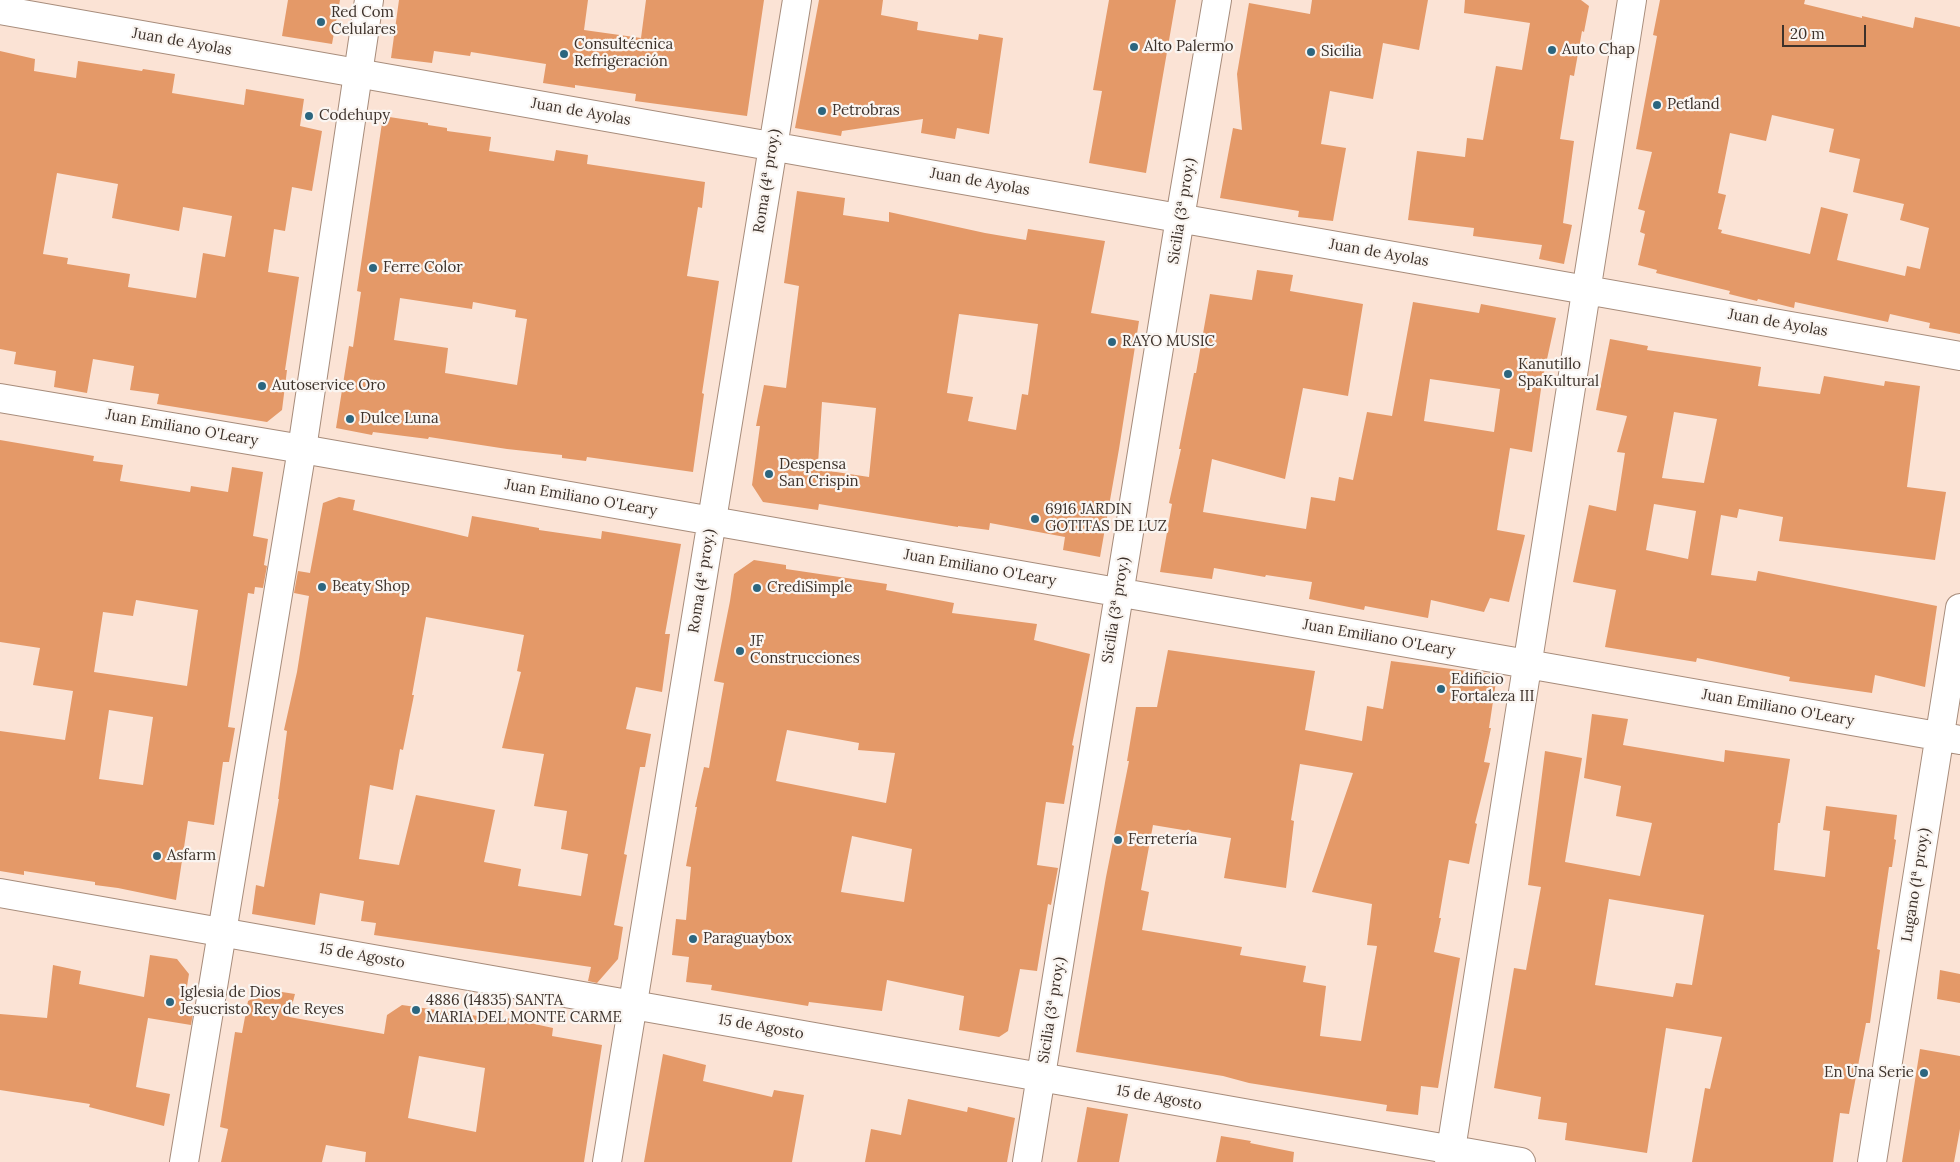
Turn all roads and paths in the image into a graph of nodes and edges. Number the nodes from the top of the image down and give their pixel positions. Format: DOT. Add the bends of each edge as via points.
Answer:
graph roads {
  1 [pos="369,0"];
  2 [pos="797,0"];
  3 [pos="1217,0"];
  4 [pos="1632,0"];
  5 [pos="0,10"];
  6 [pos="357,72"];
  7 [pos="773,146"];
  8 [pos="1180,218"];
  9 [pos="1586,290"];
  10 [pos="1960,356"];
  11 [pos="0,398"];
  12 [pos="302,449"];
  13 [pos="712,521"];
  14 [pos="1119,592"];
  15 [pos="1960,608"];
  16 [pos="1527,664"];
  17 [pos="1950,738"];
  18 [pos="0,893"];
  19 [pos="222,931"];
  20 [pos="632,1004"];
  21 [pos="1041,1077"];
  22 [pos="1450,1156"];
  23 [pos="184,1162"];
  24 [pos="607,1162"];
  25 [pos="1027,1162"];
  26 [pos="1521,1162"];
  27 [pos="1872,1162"];
  1 -- 6 [label="street"];
  2 -- 7 [label="street, Roma (4ª proy.)"];
  3 -- 8 [label="street, Sicilia (3ª proy.)"];
  4 -- 9 [label="street"];
  5 -- 6 [label="street, Juan de Ayolas"];
  6 -- 7 [label="street, Juan de Ayolas"];
  6 -- 12 [label="street"];
  7 -- 8 [label="street, Juan de Ayolas"];
  7 -- 13 [label="street, Roma (4ª proy.)"];
  8 -- 9 [label="street, Juan de Ayolas"];
  8 -- 14 [label="street, Sicilia (3ª proy.)"];
  9 -- 10 [label="street, Juan de Ayolas"];
  9 -- 16 [label="street"];
  11 -- 12 [label="street, Juan Emiliano O'Leary"];
  12 -- 13 [label="street, Juan Emiliano O'Leary"];
  12 -- 19 [label="street"];
  13 -- 14 [label="street, Juan Emiliano O'Leary"];
  13 -- 20 [label="street, Roma (4ª proy.)"];
  14 -- 16 [label="street, Juan Emiliano O'Leary"];
  14 -- 21 [label="street, Sicilia (3ª proy.)"];
  15 -- 17 [label="street, Lugano (1ª proy.)"];
  16 -- 17 [label="street, Juan Emiliano O'Leary"];
  16 -- 22 [label="street"];
  17 -- 27 [label="street, Lugano (1ª proy.)"];
  18 -- 19 [label="street, 15 de Agosto"];
  19 -- 20 [label="street, 15 de Agosto"];
  19 -- 23 [label="street"];
  20 -- 21 [label="street, 15 de Agosto"];
  20 -- 24 [label="street, Roma (4ª proy.)"];
  21 -- 22 [label="street, 15 de Agosto"];
  21 -- 25 [label="street, Sicilia (3ª proy.)"];
  22 -- 26 [label="street, 15 de Agosto"];
}
